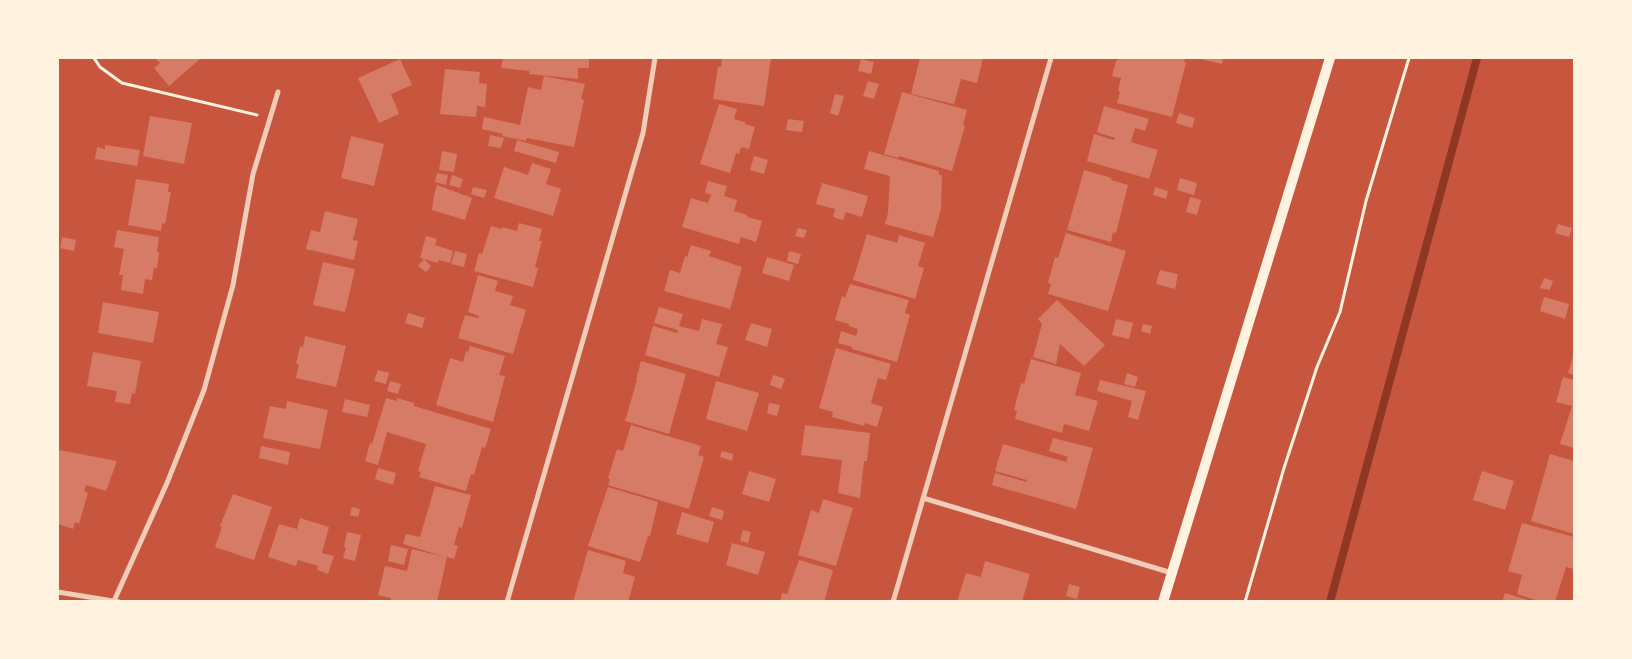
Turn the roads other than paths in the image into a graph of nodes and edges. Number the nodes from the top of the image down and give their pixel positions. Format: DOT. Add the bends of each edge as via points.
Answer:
graph roads {
  1 [pos="655,58"];
  2 [pos="1051,58"];
  3 [pos="1330,58"];
  4 [pos="278,92"];
  5 [pos="923,498"];
  6 [pos="1172,573"];
  7 [pos="58,592"];
  8 [pos="116,601"];
  9 [pos="508,602"];
  10 [pos="892,602"];
  11 [pos="1163,602"];
  1 -- 9 [label="street" via="643,133"];
  2 -- 5 [label="street"];
  3 -- 6 [label="main road"];
  4 -- 8 [label="street" via="253,174 233,285 204,390"];
  5 -- 6 [label="street"];
  5 -- 10 [label="street"];
  6 -- 11 [label="main road"];
  7 -- 8 [label="street"];
}
